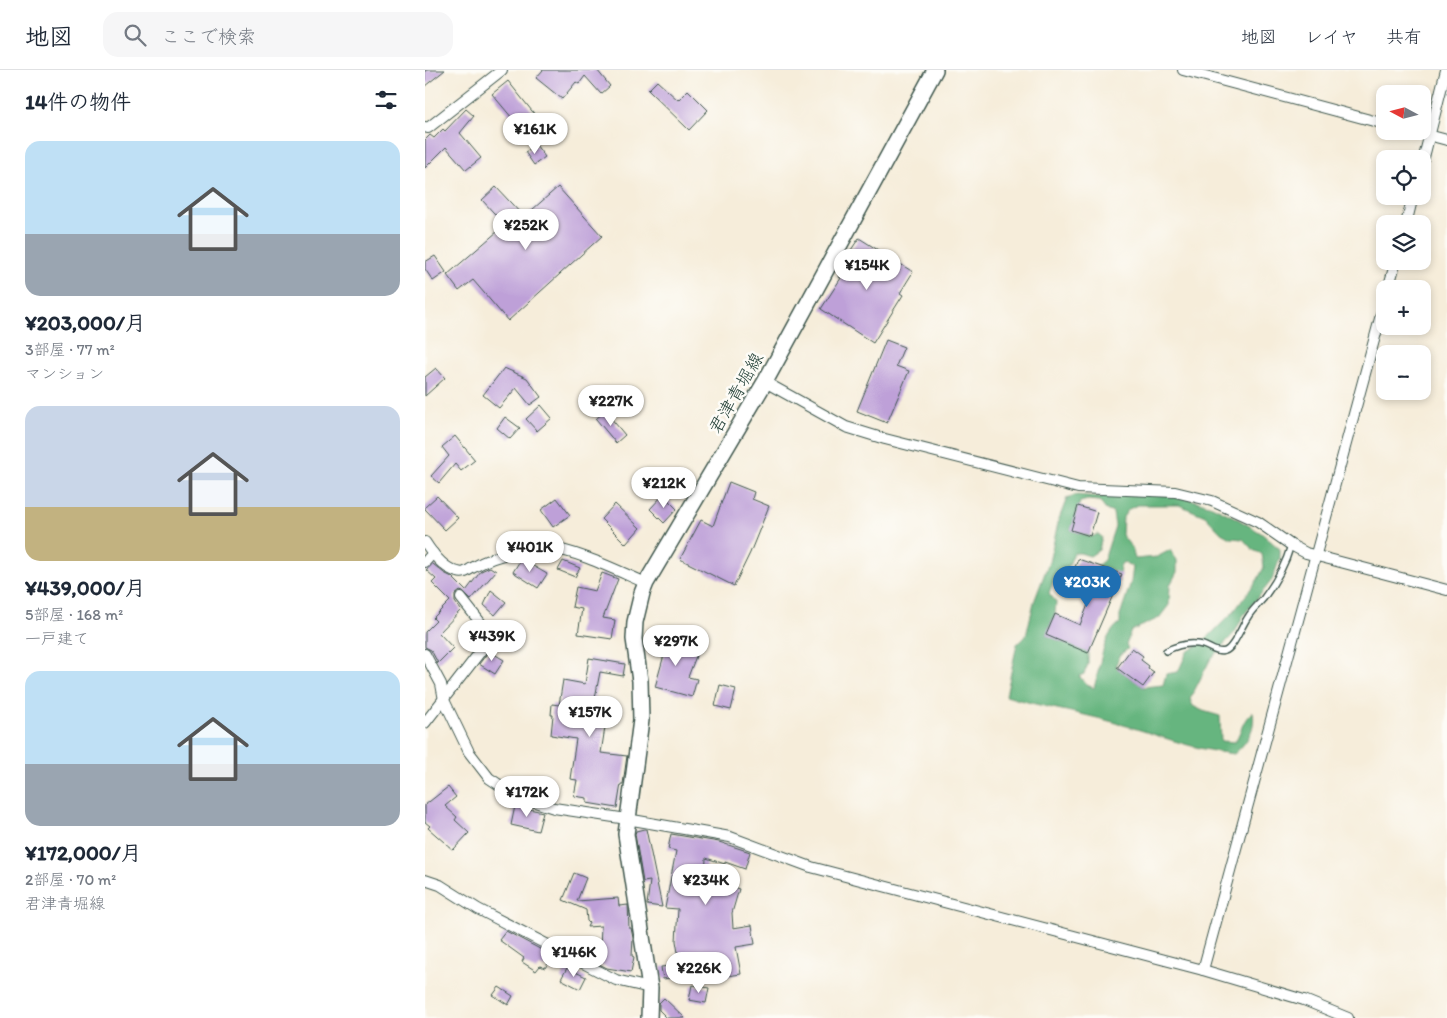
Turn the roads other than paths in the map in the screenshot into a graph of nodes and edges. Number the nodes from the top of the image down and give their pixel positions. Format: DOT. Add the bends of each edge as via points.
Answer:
graph roads {
  1 [pos="502,70"];
  2 [pos="935,70"];
  3 [pos="1183,70"];
  4 [pos="1446,70"];
  5 [pos="1376,122"];
  6 [pos="425,128"];
  7 [pos="1431,128"];
  8 [pos="1431,136"];
  9 [pos="1447,140"];
  10 [pos="1376,333"];
  11 [pos="765,382"];
  12 [pos="425,542"];
  13 [pos="1291,546"];
  14 [pos="433,553"];
  15 [pos="1316,556"];
  16 [pos="425,562"];
  17 [pos="646,583"];
  18 [pos="1447,590"];
  19 [pos="461,598"];
  20 [pos="1166,651"];
  21 [pos="425,654"];
  22 [pos="444,700"];
  23 [pos="425,723"];
  24 [pos="627,819"];
  25 [pos="425,880"];
  26 [pos="1203,970"];
  27 [pos="650,988"];
  28 [pos="649,1018"];
  29 [pos="1348,1018"];
  1 -- 6 [label="street"];
  2 -- 11 [label="main road, 君津青堀線"];
  3 -- 5 [label="street"];
  4 -- 7 [label="street"];
  8 -- 9 [label="street"];
  10 -- 15 [label="street"];
  11 -- 13 [label="street" via="846,427 885,439 1077,488 1175,492 1212,501 1258,522"];
  11 -- 17 [label="main road, 君津青堀線"];
  12 -- 14 [label="street"];
  13 -- 15 [label="street"];
  13 -- 20 [label="lane" via="1277,581 1227,650 1223,652 1195,644"];
  14 -- 16 [label="street"];
  14 -- 17 [label="street" via="450,569 464,573 487,559 516,551 549,548 574,554"];
  15 -- 18 [label="street"];
  15 -- 26 [label="street"];
  17 -- 24 [label="main road, 君津青堀線" via="635,622 641,720"];
  19 -- 22 [label="street" via="487,631 488,637 487,643"];
  21 -- 22 [label="street" via="441,684"];
  22 -- 23 [label="street"];
  22 -- 24 [label="street" via="469,752 489,778 516,796 554,808"];
  24 -- 26 [label="street" via="730,837 811,867"];
  24 -- 27 [label="main road, 君津青堀線" via="626,834"];
  25 -- 27 [label="street" via="440,885 615,980"];
  26 -- 29 [label="street" via="1305,1000"];
  27 -- 28 [label="main road, 君津青堀線"];
}
